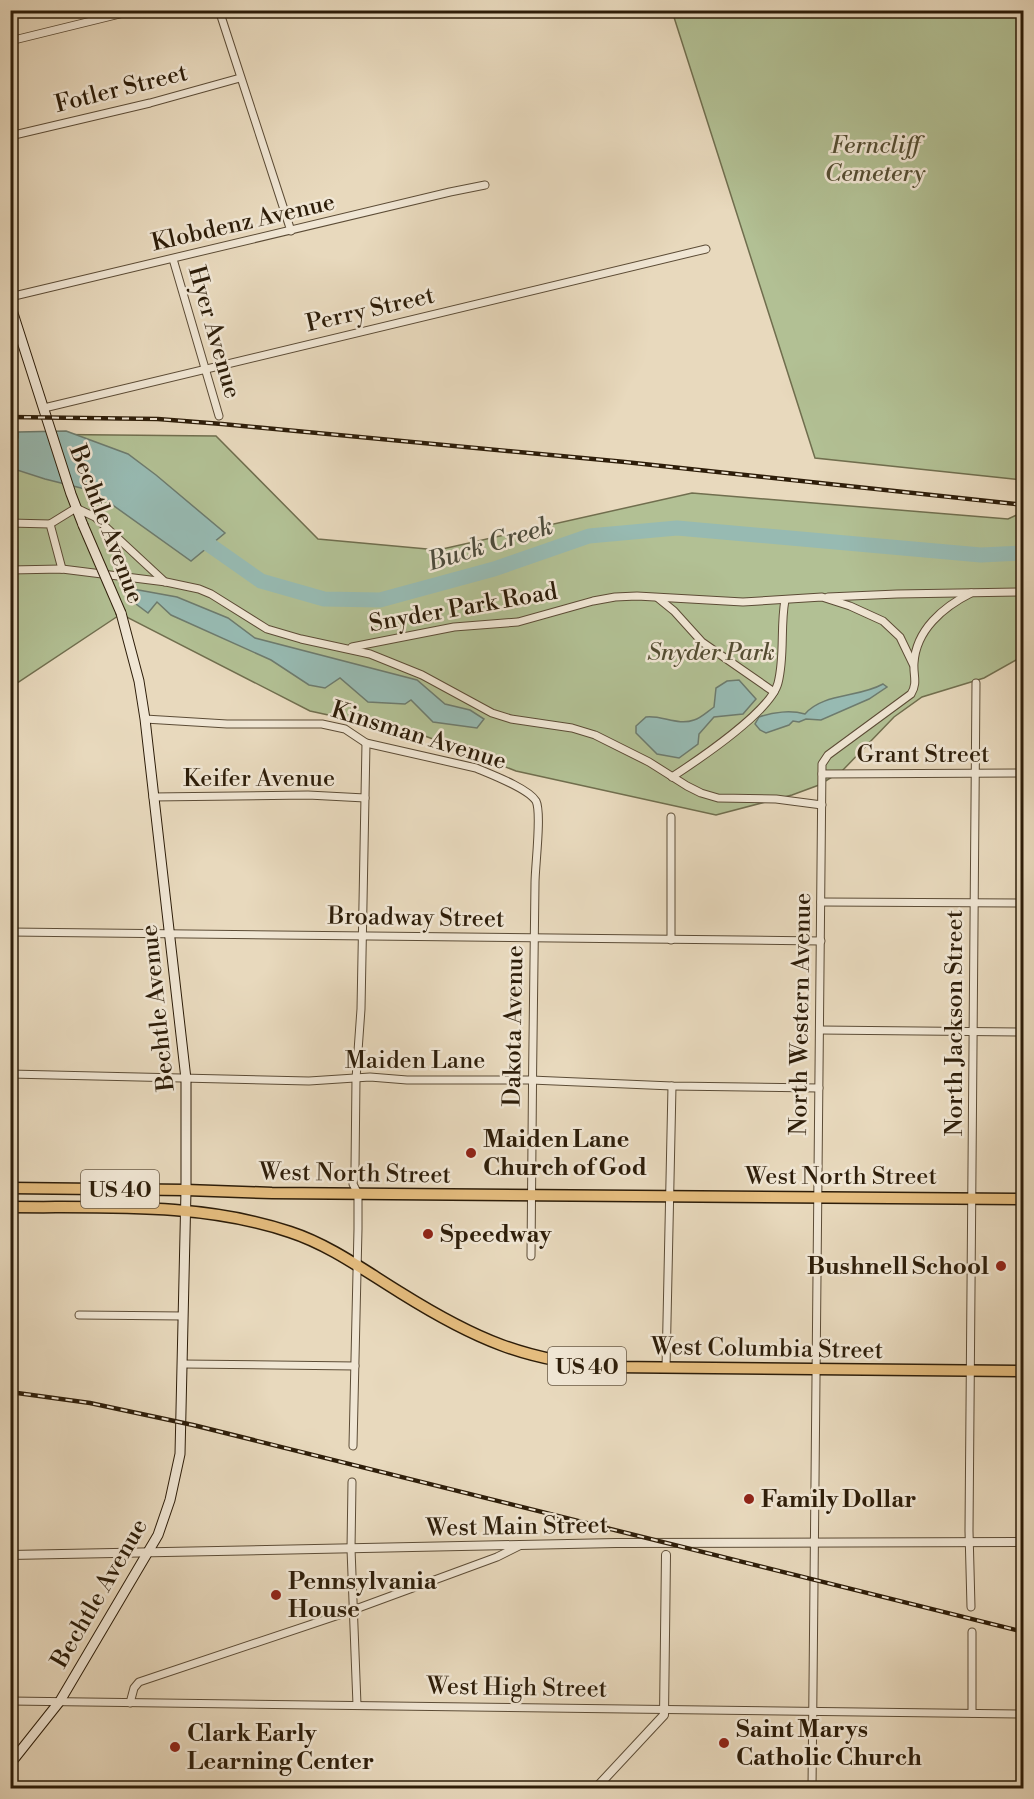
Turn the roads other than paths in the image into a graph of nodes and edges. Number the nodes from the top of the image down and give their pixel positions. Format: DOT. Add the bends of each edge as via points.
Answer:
graph roads {
  1 [pos="136,10"];
  2 [pos="219,10"];
  3 [pos="10,41"];
  4 [pos="240,78"];
  5 [pos="10,136"];
  6 [pos="485,185"];
  7 [pos="291,231"];
  8 [pos="706,249"];
  9 [pos="173,258"];
  10 [pos="10,297"];
  11 [pos="10,304"];
  12 [pos="205,368"];
  13 [pos="44,408"];
  14 [pos="219,416"];
  15 [pos="76,508"];
  16 [pos="10,523"];
  17 [pos="50,524"];
  18 [pos="62,568"];
  19 [pos="10,570"];
  20 [pos="166,582"];
  21 [pos="1023,592"];
  22 [pos="971,593"];
  23 [pos="657,597"];
  24 [pos="822,597"];
  25 [pos="785,600"];
  26 [pos="346,647"];
  27 [pos="914,664"];
  28 [pos="976,683"];
  29 [pos="774,692"];
  30 [pos="145,719"];
  31 [pos="366,743"];
  32 [pos="975,773"];
  33 [pos="1023,773"];
  34 [pos="822,774"];
  35 [pos="672,777"];
  36 [pos="153,797"];
  37 [pos="365,798"];
  38 [pos="822,805"];
  39 [pos="671,817"];
  40 [pos="535,868"];
  41 [pos="821,902"];
  42 [pos="974,903"];
  43 [pos="1023,903"];
  44 [pos="12,932"];
  45 [pos="169,935"];
  46 [pos="363,936"];
  47 [pos="534,938"];
  48 [pos="671,940"];
  49 [pos="821,941"];
  50 [pos="820,1030"];
  51 [pos="973,1032"];
  52 [pos="1023,1032"];
  53 [pos="12,1074"];
  54 [pos="186,1079"];
  55 [pos="356,1079"];
  56 [pos="531,1080"];
  57 [pos="672,1086"];
  58 [pos="819,1088"];
  59 [pos="10,1188"];
  60 [pos="186,1190"];
  61 [pos="358,1194"];
  62 [pos="531,1195"];
  63 [pos="670,1196"];
  64 [pos="818,1197"];
  65 [pos="972,1198"];
  66 [pos="1023,1199"];
  67 [pos="10,1207"];
  68 [pos="185,1211"];
  69 [pos="531,1256"];
  70 [pos="357,1266"];
  71 [pos="79,1316"];
  72 [pos="183,1316"];
  73 [pos="183,1364"];
  74 [pos="355,1366"];
  75 [pos="666,1368"];
  76 [pos="816,1370"];
  77 [pos="971,1371"];
  78 [pos="1023,1371"];
  79 [pos="353,1446"];
  80 [pos="352,1482"];
  81 [pos="814,1542"];
  82 [pos="970,1542"];
  83 [pos="1023,1542"];
  84 [pos="521,1545"];
  85 [pos="351,1549"];
  86 [pos="148,1552"];
  87 [pos="10,1555"];
  88 [pos="666,1555"];
  89 [pos="971,1607"];
  90 [pos="353,1610"];
  91 [pos="972,1632"];
  92 [pos="10,1701"];
  93 [pos="60,1701"];
  94 [pos="130,1702"];
  95 [pos="357,1705"];
  96 [pos="665,1709"];
  97 [pos="812,1711"];
  98 [pos="972,1713"];
  99 [pos="1023,1714"];
  100 [pos="10,1764"];
  101 [pos="596,1788"];
  102 [pos="812,1788"];
  1 -- 3 [label="street"];
  2 -- 4 [label="street"];
  4 -- 5 [label="street, Fotler Street"];
  4 -- 7 [label="street"];
  6 -- 7 [label="street, Klobdenz Avenue"];
  7 -- 9 [label="street, Klobdenz Avenue"];
  8 -- 12 [label="street, Perry Street"];
  9 -- 10 [label="street, Klobdenz Avenue"];
  9 -- 12 [label="street, Hyer Avenue"];
  11 -- 13 [label="main road, Bechtle Avenue"];
  12 -- 13 [label="street, Perry Street"];
  12 -- 14 [label="street, Hyer Avenue"];
  13 -- 15 [label="main road, Bechtle Avenue"];
  15 -- 17 [label="street"];
  15 -- 20 [label="street" via="95,517"];
  15 -- 30 [label="main road, Bechtle Avenue, bridge" via="121,614"];
  16 -- 17 [label="street"];
  17 -- 18 [label="street"];
  18 -- 19 [label="street, Snyder Park Road"];
  18 -- 20 [label="street, Snyder Park Road"];
  20 -- 26 [label="street, Snyder Park Road" via="211,594 267,629"];
  21 -- 22 [label="street, Snyder Park Road"];
  22 -- 24 [label="street, Snyder Park Road"];
  22 -- 27 [label="street, North Western Avenue" via="946,607 930,624"];
  23 -- 25 [label="street, Snyder Park Road"];
  23 -- 26 [label="street, Snyder Park Road" via="604,599 518,622 454,627"];
  23 -- 29 [label="street" via="702,642"];
  24 -- 25 [label="street, Snyder Park Road"];
  24 -- 27 [label="street, Snyder Park Road" via="883,621 900,637"];
  25 -- 29 [label="street" via="780,675"];
  26 -- 35 [label="street, Snyder Park Road" via="422,675 492,713 595,735"];
  27 -- 34 [label="street, North Western Avenue" via="916,682 911,694 828,755 822,764"];
  28 -- 32 [label="street, North Jackson Street"];
  29 -- 35 [label="street" via="715,747"];
  30 -- 31 [label="street, Kinsman Avenue" via="328,725 345,729"];
  30 -- 36 [label="main road, Bechtle Avenue"];
  31 -- 37 [label="street"];
  31 -- 40 [label="street, Kinsman Avenue" via="476,768 528,794 536,801 538,813"];
  32 -- 33 [label="street, Grant Street"];
  32 -- 34 [label="street, Grant Street"];
  32 -- 42 [label="street, North Jackson Street"];
  34 -- 38 [label="street, North Western Avenue"];
  35 -- 38 [label="street, Snyder Park Road" via="718,798"];
  36 -- 37 [label="street, Keifer Avenue"];
  36 -- 45 [label="main road, Bechtle Avenue"];
  37 -- 46 [label="street"];
  38 -- 41 [label="street, North Western Avenue"];
  39 -- 48 [label="street"];
  40 -- 47 [label="street, Dakota Avenue"];
  41 -- 42 [label="street"];
  41 -- 49 [label="street, North Western Avenue"];
  42 -- 43 [label="street"];
  42 -- 51 [label="street, North Jackson Street"];
  44 -- 45 [label="street, Broadway Street"];
  44 -- 53 [label="street"];
  45 -- 46 [label="street, Broadway Street"];
  45 -- 54 [label="main road, Bechtle Avenue"];
  46 -- 47 [label="street, Broadway Street"];
  46 -- 55 [label="street"];
  47 -- 48 [label="street, Broadway Street"];
  47 -- 56 [label="street, Dakota Avenue"];
  48 -- 49 [label="street, Broadway Street"];
  49 -- 50 [label="street, North Western Avenue"];
  50 -- 51 [label="street"];
  50 -- 58 [label="street, North Western Avenue"];
  51 -- 52 [label="street"];
  51 -- 65 [label="street, North Jackson Street"];
  53 -- 54 [label="street, Maiden Lane"];
  54 -- 55 [label="street, Maiden Lane"];
  54 -- 60 [label="main road, Bechtle Avenue"];
  55 -- 56 [label="street, Maiden Lane"];
  55 -- 61 [label="street" via="353,1184"];
  56 -- 57 [label="street, Maiden Lane"];
  56 -- 62 [label="street, Dakota Avenue"];
  57 -- 58 [label="street, Maiden Lane"];
  57 -- 63 [label="street"];
  58 -- 64 [label="street, North Western Avenue"];
  59 -- 60 [label="main road, West North Street / US 40"];
  60 -- 61 [label="main road, West North Street / US 40"];
  60 -- 68 [label="main road, Bechtle Avenue"];
  61 -- 62 [label="main road, West North Street / US 40"];
  61 -- 70 [label="street"];
  62 -- 63 [label="main road, West North Street / US 40"];
  62 -- 69 [label="street, Dakota Avenue"];
  63 -- 64 [label="main road, West North Street / US 40"];
  63 -- 75 [label="street"];
  64 -- 65 [label="main road, West North Street / US 40"];
  64 -- 76 [label="street, North Western Avenue"];
  65 -- 66 [label="main road, West North Street / US 40"];
  65 -- 77 [label="street, North Jackson Street"];
  67 -- 68 [label="main road, US 40"];
  68 -- 70 [label="main road, West Columbia Street / US 40" via="228,1216 290,1232"];
  68 -- 72 [label="main road, Bechtle Avenue"];
  70 -- 74 [label="street"];
  70 -- 75 [label="main road, West Columbia Street / US 40" via="465,1330 502,1346 581,1365"];
  71 -- 72 [label="street"];
  72 -- 73 [label="main road, Bechtle Avenue"];
  73 -- 74 [label="street"];
  73 -- 86 [label="main road, Bechtle Avenue" via="180,1454 170,1500"];
  74 -- 79 [label="street"];
  75 -- 76 [label="main road, West Columbia Street / US 40"];
  76 -- 77 [label="main road, West Columbia Street / US 40"];
  76 -- 81 [label="street, North Western Avenue"];
  77 -- 78 [label="main road, West Columbia Street / US 40"];
  77 -- 82 [label="street, North Jackson Street"];
  80 -- 85 [label="street"];
  81 -- 82 [label="street, West Main Street"];
  81 -- 84 [label="street, West Main Street"];
  81 -- 97 [label="street, North Western Avenue"];
  82 -- 83 [label="street, West Main Street"];
  82 -- 89 [label="street, North Jackson Street"];
  84 -- 85 [label="street, West Main Street"];
  84 -- 90 [label="street"];
  85 -- 86 [label="street, West Main Street"];
  85 -- 90 [label="street"];
  86 -- 87 [label="street, West Main Street"];
  86 -- 93 [label="main road, Bechtle Avenue"];
  88 -- 96 [label="street"];
  90 -- 94 [label="street" via="139,1682"];
  90 -- 95 [label="street"];
  91 -- 98 [label="street"];
  92 -- 93 [label="street, West High Street"];
  93 -- 94 [label="street, West High Street"];
  93 -- 100 [label="main road, Bechtle Avenue"];
  94 -- 95 [label="street, West High Street"];
  95 -- 96 [label="street, West High Street"];
  96 -- 97 [label="street, West High Street"];
  96 -- 101 [label="street" via="661,1720"];
  97 -- 98 [label="street, West High Street"];
  97 -- 102 [label="street, North Western Avenue"];
  98 -- 99 [label="street, West High Street"];
}
